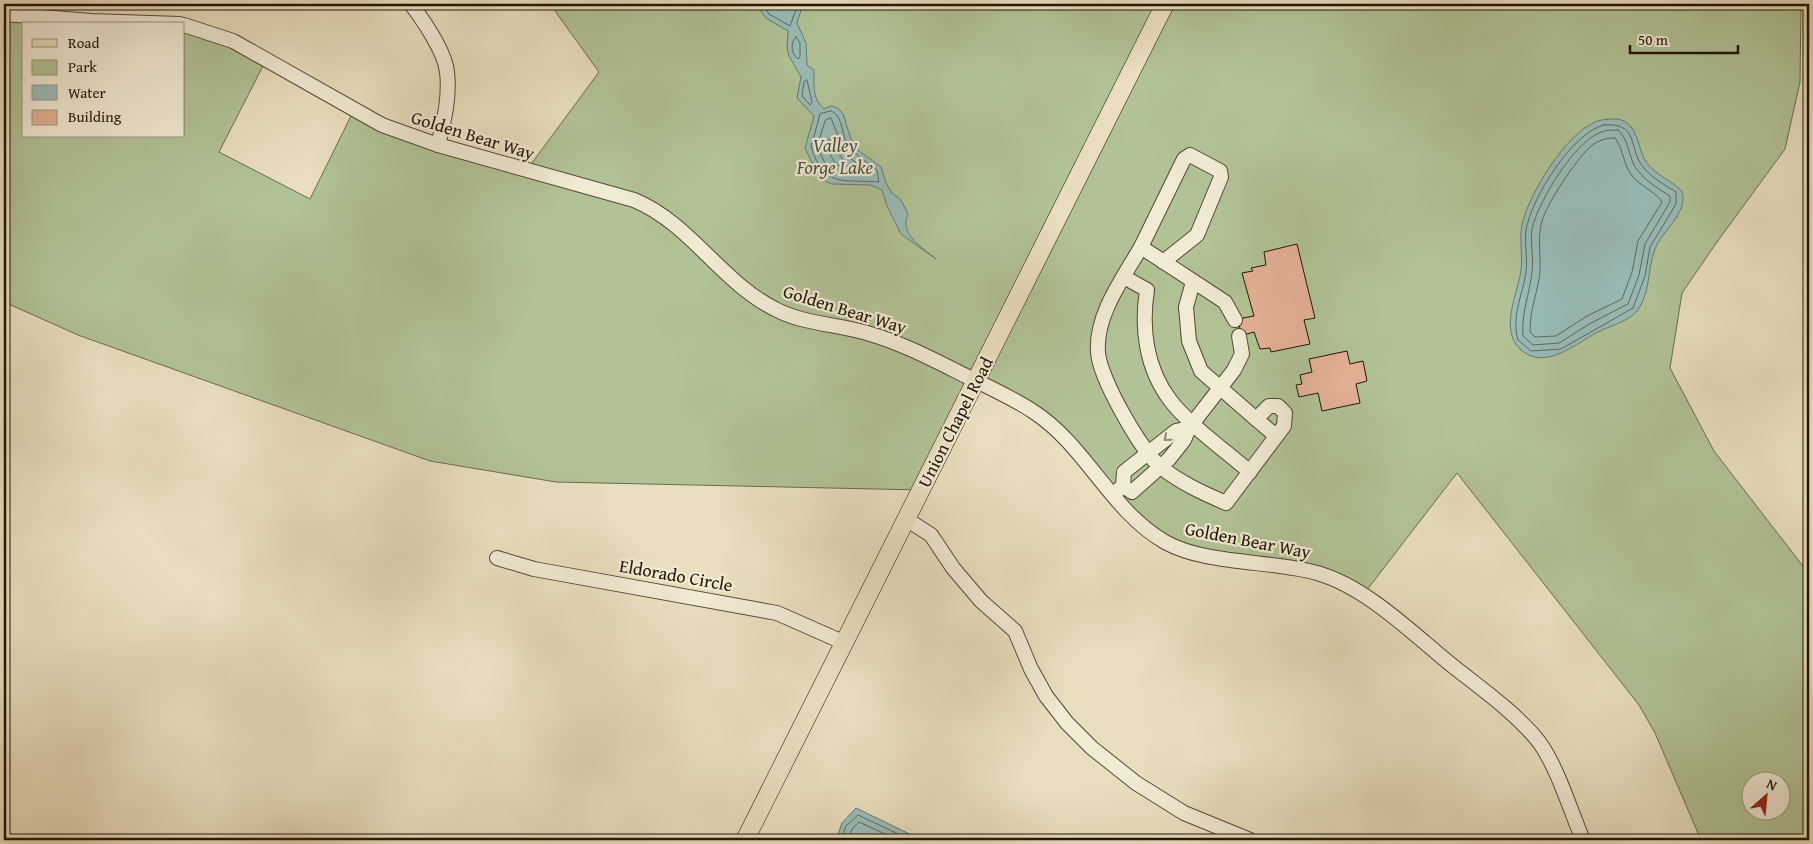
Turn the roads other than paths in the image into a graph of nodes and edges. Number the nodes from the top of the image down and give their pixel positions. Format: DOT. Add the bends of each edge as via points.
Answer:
graph roads {
  1 [pos="412,4"];
  2 [pos="1165,4"];
  3 [pos="4,14"];
  4 [pos="120,22"];
  5 [pos="185,25"];
  6 [pos="438,145"];
  7 [pos="1141,247"];
  8 [pos="1163,262"];
  9 [pos="1124,277"];
  10 [pos="1193,282"];
  11 [pos="1235,320"];
  12 [pos="1239,336"];
  13 [pos="976,381"];
  14 [pos="1220,390"];
  15 [pos="1256,418"];
  16 [pos="1191,425"];
  17 [pos="1276,436"];
  18 [pos="1148,454"];
  19 [pos="1161,468"];
  20 [pos="1250,472"];
  21 [pos="1118,490"];
  22 [pos="906,520"];
  23 [pos="496,558"];
  24 [pos="845,643"];
  25 [pos="745,840"];
  26 [pos="1250,840"];
  27 [pos="1583,840"];
  1 -- 6 [label="street" via="429,28 447,70 447,106"];
  2 -- 13 [label="main road, Union Chapel Road"];
  3 -- 4 [label="street"];
  5 -- 6 [label="street, Golden Bear Way" via="233,41 382,125"];
  6 -- 13 [label="street, Golden Bear Way" via="647,205 678,227 735,282 777,310 892,340"];
  7 -- 8 [label="street"];
  7 -- 8 [label="street" via="1184,159 1190,155 1220,170 1221,177 1197,235"];
  7 -- 9 [label="street"];
  8 -- 10 [label="street"];
  9 -- 16 [label="street" via="1147,290 1143,314 1149,359 1170,400"];
  9 -- 18 [label="street" via="1101,324 1098,353 1112,394"];
  10 -- 11 [label="street" via="1225,302"];
  10 -- 14 [label="street" via="1186,307 1189,341 1201,371"];
  12 -- 14 [label="street" via="1242,354"];
  13 -- 21 [label="street, Golden Bear Way" via="1036,413 1058,430"];
  13 -- 22 [label="main road, Union Chapel Road"];
  14 -- 15 [label="street"];
  14 -- 16 [label="street"];
  15 -- 17 [label="street"];
  15 -- 17 [label="street" via="1269,406 1278,406 1285,413 1284,426"];
  16 -- 18 [label="street, one-way" via="1176,431"];
  16 -- 19 [label="street" via="1184,440"];
  16 -- 20 [label="street"];
  17 -- 20 [label="street"];
  18 -- 19 [label="street"];
  18 -- 21 [label="street" via="1124,472"];
  19 -- 20 [label="street" via="1198,491 1226,502"];
  19 -- 21 [label="street" via="1132,492"];
  21 -- 27 [label="street, Golden Bear Way" via="1147,529 1164,542 1183,550 1315,572 1350,586 1374,602 1534,736 1546,753"];
  22 -- 24 [label="main road, Union Chapel Road"];
  22 -- 26 [label="street" via="931,535 980,601 1015,631 1046,696 1092,748 1136,783 1184,813"];
  23 -- 24 [label="street, Eldorado Circle" via="534,569 770,611"];
  24 -- 25 [label="main road, Union Chapel Road"];
}
